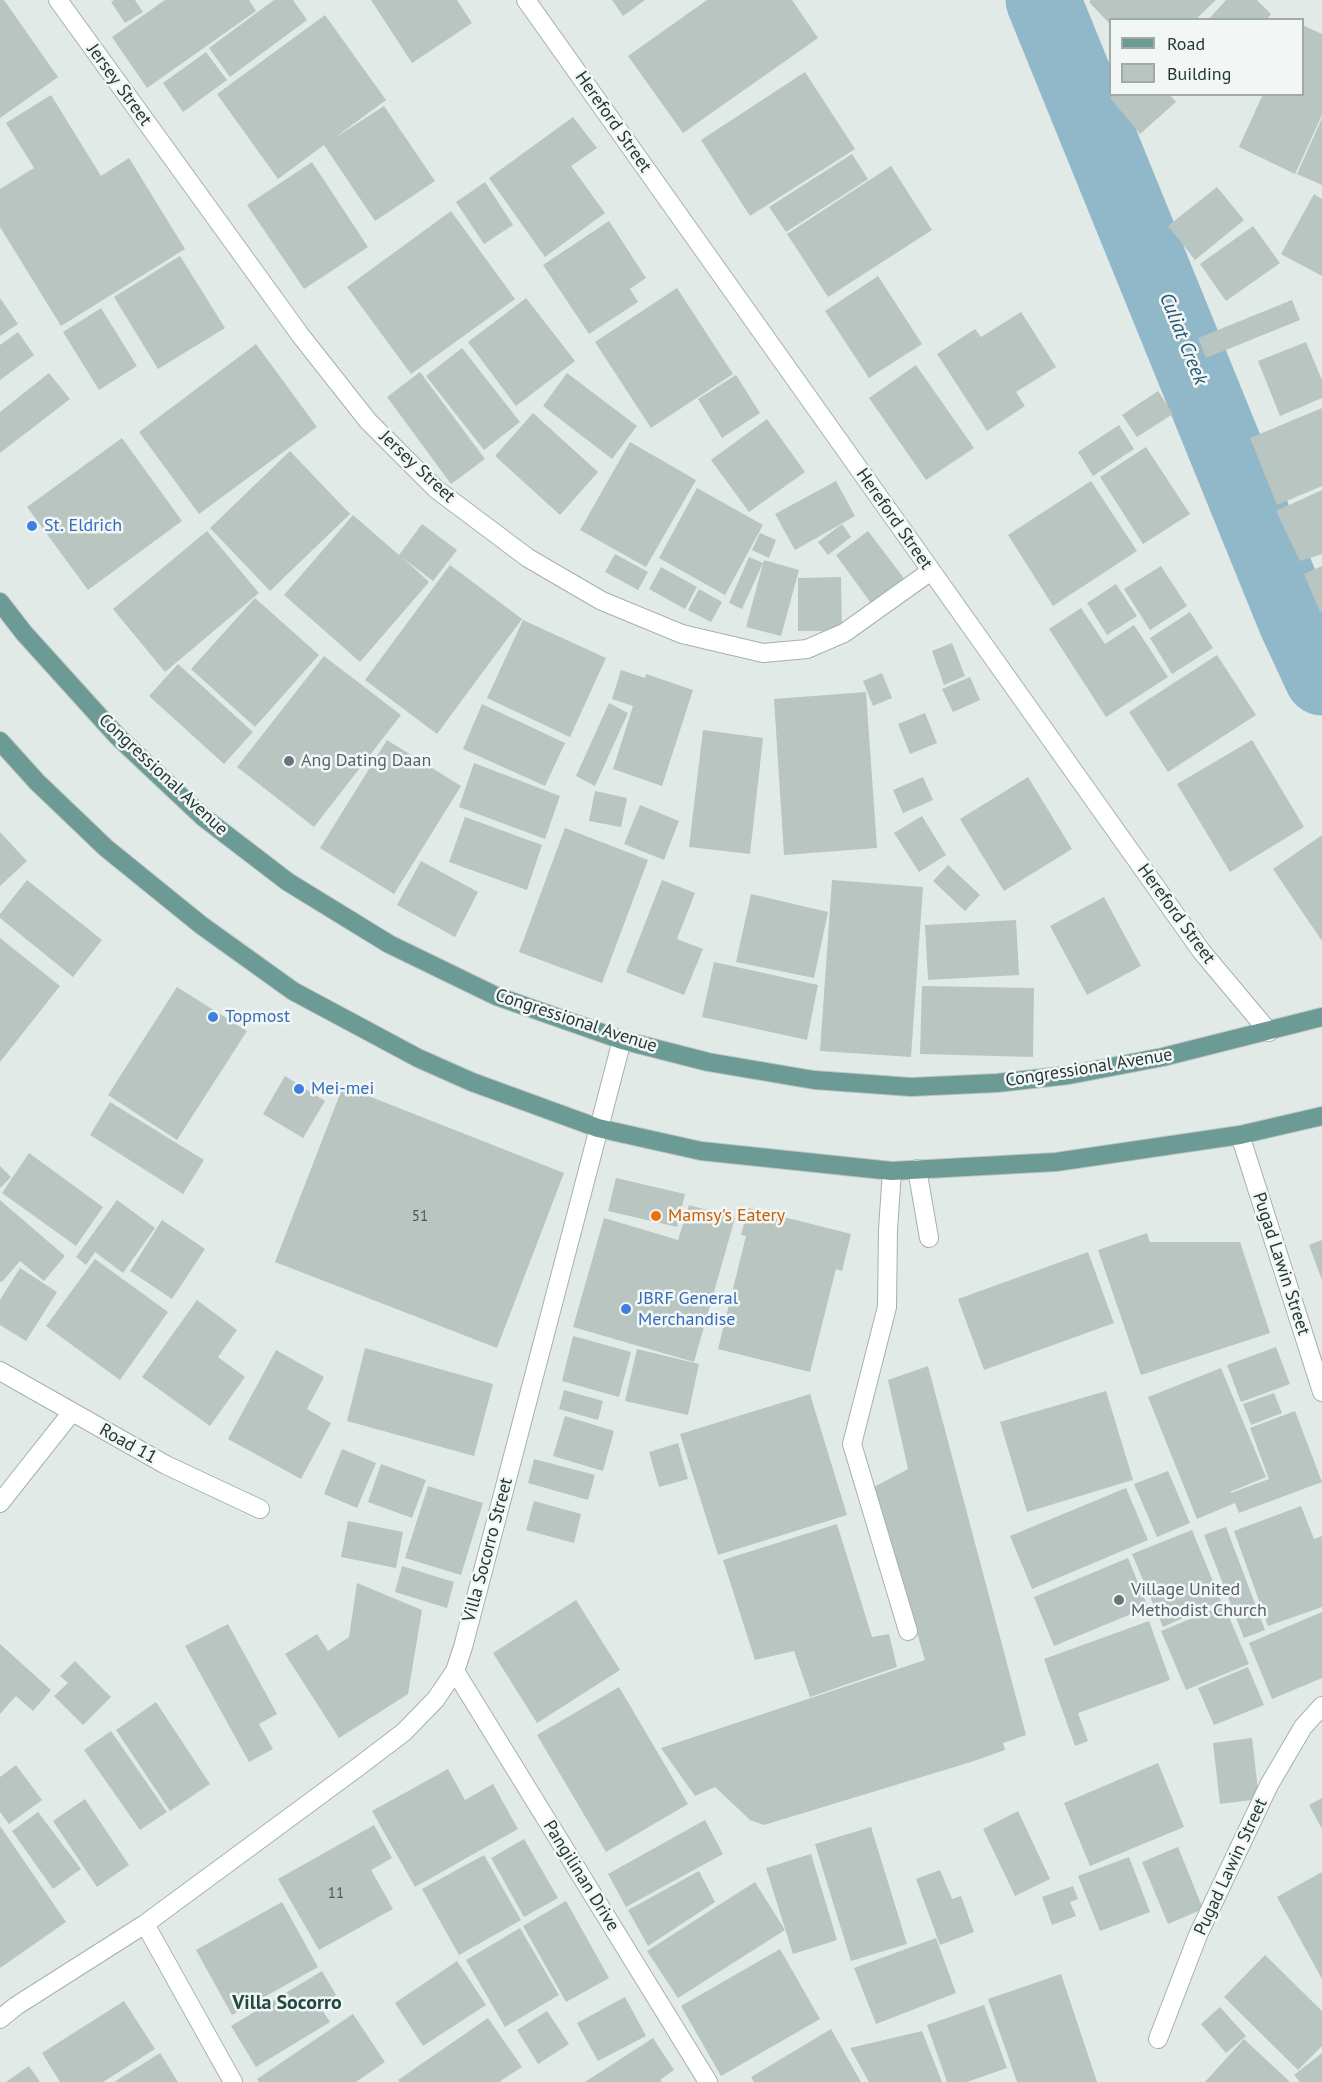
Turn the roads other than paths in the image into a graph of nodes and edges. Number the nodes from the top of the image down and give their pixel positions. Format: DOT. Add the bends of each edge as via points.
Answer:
graph roads {
  1 [pos="58,0"];
  2 [pos="526,0"];
  3 [pos="932,571"];
  4 [pos="0,602"];
  5 [pos="0,741"];
  6 [pos="1322,1017"];
  7 [pos="1269,1032"];
  8 [pos="622,1041"];
  9 [pos="1322,1116"];
  10 [pos="598,1128"];
  11 [pos="1240,1135"];
  12 [pos="917,1169"];
  13 [pos="892,1171"];
  14 [pos="929,1238"];
  15 [pos="0,1371"];
  16 [pos="1322,1392"];
  17 [pos="72,1412"];
  18 [pos="0,1503"];
  19 [pos="260,1509"];
  20 [pos="908,1631"];
  21 [pos="455,1671"];
  22 [pos="1322,1706"];
  23 [pos="145,1924"];
  24 [pos="0,2019"];
  25 [pos="1158,2039"];
  26 [pos="233,2082"];
  27 [pos="708,2082"];
  1 -- 3 [label="street, Jersey Street" via="301,336 368,421 436,489 528,558 602,601 672,630 763,653 807,649 844,633"];
  2 -- 3 [label="street, Hereford Street"];
  3 -- 7 [label="street, Hereford Street" via="1202,952"];
  4 -- 8 [label="main road, Congressional Avenue" via="118,738 203,817 288,882 389,944 496,996"];
  5 -- 10 [label="main road" via="106,848 201,925 293,992 429,1063"];
  6 -- 7 [label="main road, Congressional Avenue"];
  7 -- 8 [label="main road, Congressional Avenue" via="1069,1075 910,1087 814,1080 708,1062"];
  8 -- 10 [label="street, Villa Socorro Street"];
  9 -- 11 [label="main road"];
  10 -- 13 [label="main road" via="701,1150"];
  10 -- 21 [label="street, Villa Socorro Street"];
  11 -- 12 [label="main road" via="1056,1162"];
  11 -- 16 [label="street, Pugad Lawin Street"];
  12 -- 13 [label="main road"];
  12 -- 14 [label="street"];
  13 -- 20 [label="street" via="887,1306 852,1444"];
  15 -- 17 [label="street, Road 11"];
  17 -- 18 [label="street"];
  17 -- 19 [label="street, Road 11" via="166,1466"];
  21 -- 23 [label="street, Villa Socorro Street" via="436,1699 404,1732"];
  21 -- 27 [label="street, Pangilinan Drive"];
  22 -- 25 [label="street, Pugad Lawin Street" via="1303,1727 1269,1785 1198,1935"];
  23 -- 24 [label="street, Villa Socorro Street"];
  23 -- 26 [label="street"];
}
